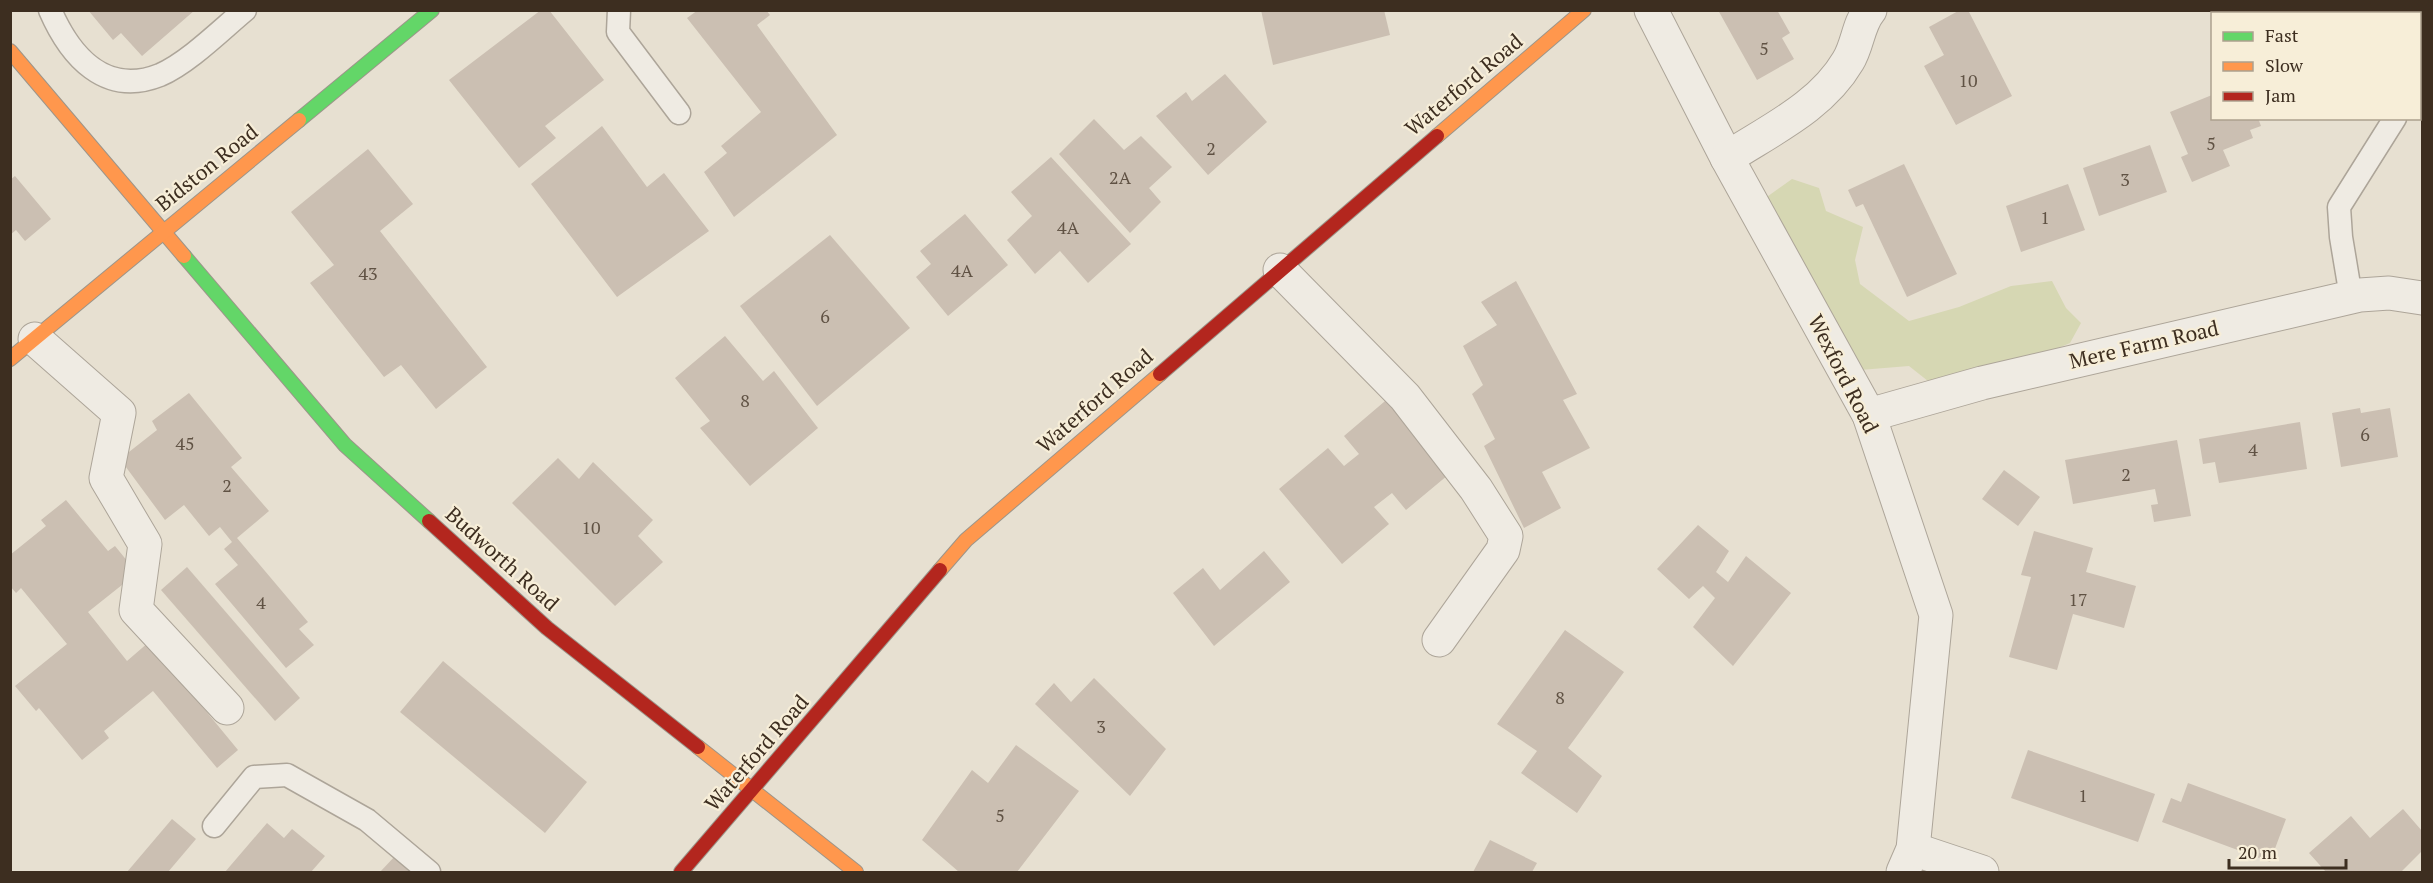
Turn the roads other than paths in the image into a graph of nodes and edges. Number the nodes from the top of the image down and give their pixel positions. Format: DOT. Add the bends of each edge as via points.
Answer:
graph roads {
  1 [pos="50,10"];
  2 [pos="245,10"];
  3 [pos="432,10"];
  4 [pos="619,10"];
  5 [pos="1584,10"];
  6 [pos="1651,10"];
  7 [pos="1870,10"];
  8 [pos="10,51"];
  9 [pos="679,113"];
  10 [pos="2394,120"];
  11 [pos="1727,158"];
  12 [pos="163,232"];
  13 [pos="1280,270"];
  14 [pos="2351,297"];
  15 [pos="2422,298"];
  16 [pos="23,349"];
  17 [pos="1869,415"];
  18 [pos="1439,640"];
  19 [pos="227,708"];
  20 [pos="751,789"];
  21 [pos="214,826"];
  22 [pos="1908,861"];
  23 [pos="429,873"];
  24 [pos="681,873"];
  25 [pos="856,873"];
  26 [pos="1982,873"];
  1 -- 2 [label="lane" via="76,55 102,74 131,81 162,74"];
  3 -- 12 [label="street, Bidston Road"];
  4 -- 9 [label="lane" via="618,32"];
  5 -- 13 [label="street, Waterford Road"];
  6 -- 11 [label="street, Wexford Road"];
  7 -- 11 [label="street" via="1848,61 1811,105"];
  8 -- 12 [label="street, Budworth Road"];
  10 -- 14 [label="lane" via="2339,207"];
  11 -- 17 [label="street, Wexford Road"];
  12 -- 16 [label="street, Bidston Road"];
  12 -- 20 [label="street, Budworth Road" via="345,445 547,628"];
  13 -- 18 [label="street" via="1405,397 1476,489 1506,536 1503,550"];
  13 -- 20 [label="street, Waterford Road" via="966,540"];
  14 -- 15 [label="street, Mere Farm Road" via="2389,293"];
  14 -- 17 [label="street, Mere Farm Road" via="1982,383"];
  16 -- 19 [label="street" via="119,413 106,478 145,544 136,610"];
  17 -- 22 [label="street, Wexford Road" via="1936,615"];
  20 -- 24 [label="street, Waterford Road"];
  20 -- 25 [label="street, Budworth Road"];
  21 -- 23 [label="lane" via="254,777 287,775 367,820"];
  22 -- 26 [label="street"];
}
